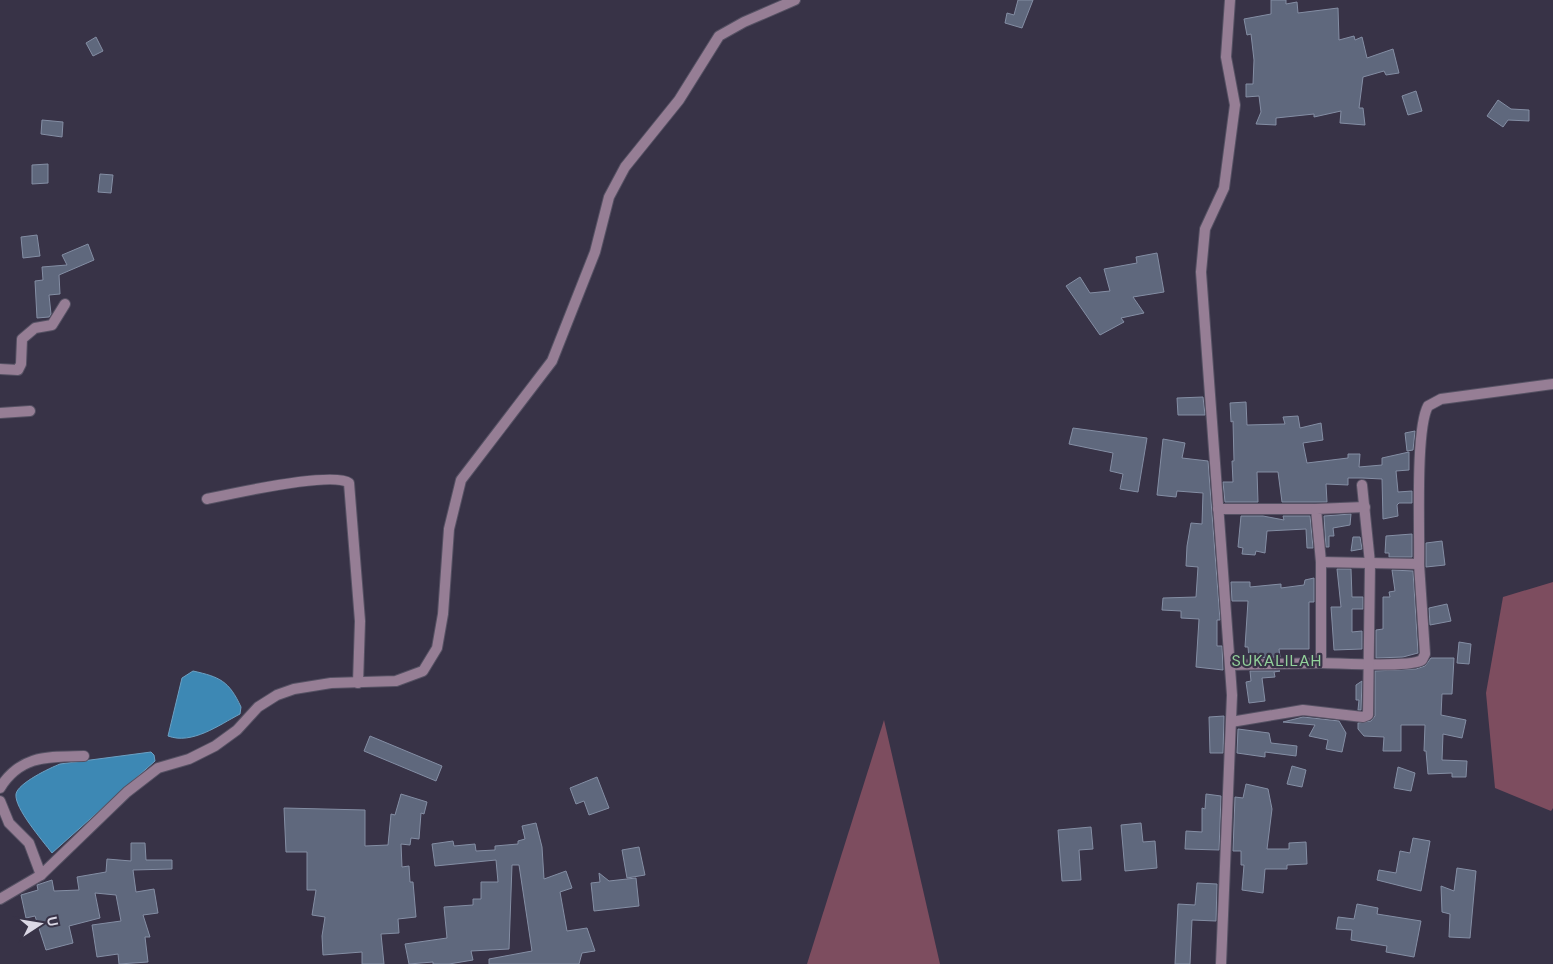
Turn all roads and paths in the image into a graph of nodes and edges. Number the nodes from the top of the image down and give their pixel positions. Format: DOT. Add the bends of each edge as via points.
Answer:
graph roads {
  1 [pos="795,0"];
  2 [pos="1230,0"];
  3 [pos="65,304"];
  4 [pos="0,369"];
  5 [pos="1553,384"];
  6 [pos="30,411"];
  7 [pos="0,413"];
  8 [pos="1362,485"];
  9 [pos="207,499"];
  10 [pos="1365,507"];
  11 [pos="1218,509"];
  12 [pos="1316,509"];
  13 [pos="1321,562"];
  14 [pos="1370,563"];
  15 [pos="1419,564"];
  16 [pos="1321,663"];
  17 [pos="1370,664"];
  18 [pos="1230,665"];
  19 [pos="358,683"];
  20 [pos="1231,722"];
  21 [pos="84,756"];
  22 [pos="0,788"];
  23 [pos="0,801"];
  24 [pos="41,875"];
  25 [pos="0,899"];
  26 [pos="1221,964"];
  1 -- 19 [label="street" via="719,36 679,100 625,167 609,197 594,252 552,361 461,480 449,529 443,614 437,648 422,672 411,678"];
  2 -- 11 [label="street" via="1226,57 1235,105 1224,188 1205,229 1201,272"];
  3 -- 4 [label="street" via="52,325 35,328 22,339 18,370"];
  5 -- 15 [label="street" via="1442,399 1428,406 1421,457"];
  6 -- 7 [label="street"];
  8 -- 10 [label="street"];
  9 -- 19 [label="street" via="282,485 335,480 348,483 360,621"];
  10 -- 12 [label="street"];
  10 -- 14 [label="street"];
  11 -- 12 [label="street"];
  11 -- 18 [label="street"];
  12 -- 13 [label="street"];
  13 -- 14 [label="street"];
  13 -- 16 [label="street"];
  14 -- 15 [label="street"];
  14 -- 17 [label="street"];
  15 -- 17 [label="street" via="1424,658 1418,662"];
  16 -- 17 [label="street"];
  16 -- 18 [label="street"];
  17 -- 20 [label="street" via="1367,716 1303,710"];
  18 -- 20 [label="street"];
  19 -- 24 [label="street" via="331,683 276,695 215,746 189,759 158,768 127,792"];
  20 -- 26 [label="street"];
  21 -- 22 [label="street" via="36,758 20,767"];
  23 -- 24 [label="street" via="9,823 29,843"];
  24 -- 25 [label="street"];
}
